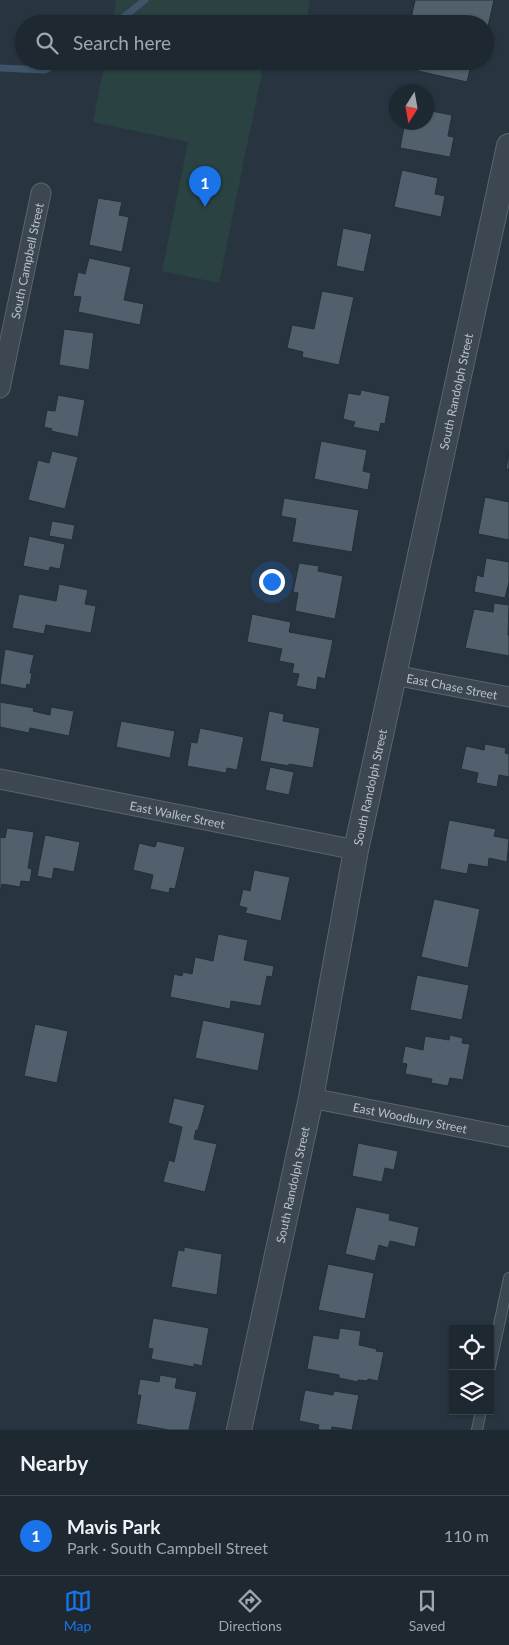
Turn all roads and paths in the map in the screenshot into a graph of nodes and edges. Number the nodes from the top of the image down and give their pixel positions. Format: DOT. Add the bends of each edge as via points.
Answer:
graph roads {
  1 [pos="509,146"];
  2 [pos="41,194"];
  3 [pos="0,388"];
  4 [pos="394,675"];
  5 [pos="509,697"];
  6 [pos="0,779"];
  7 [pos="356,850"];
  8 [pos="310,1098"];
  9 [pos="509,1137"];
  10 [pos="509,1278"];
  11 [pos="494,1348"];
  12 [pos="480,1415"];
  13 [pos="239,1430"];
  14 [pos="477,1430"];
  1 -- 4 [label="street, South Randolph Street"];
  2 -- 3 [label="street, South Campbell Street"];
  4 -- 5 [label="street, East Chase Street"];
  4 -- 7 [label="street, South Randolph Street"];
  6 -- 7 [label="street, East Walker Street"];
  7 -- 8 [label="street, South Randolph Street"];
  8 -- 9 [label="street, East Woodbury Street"];
  8 -- 13 [label="street, South Randolph Street"];
  10 -- 11 [label="lane"];
  12 -- 14 [label="lane"];
}
